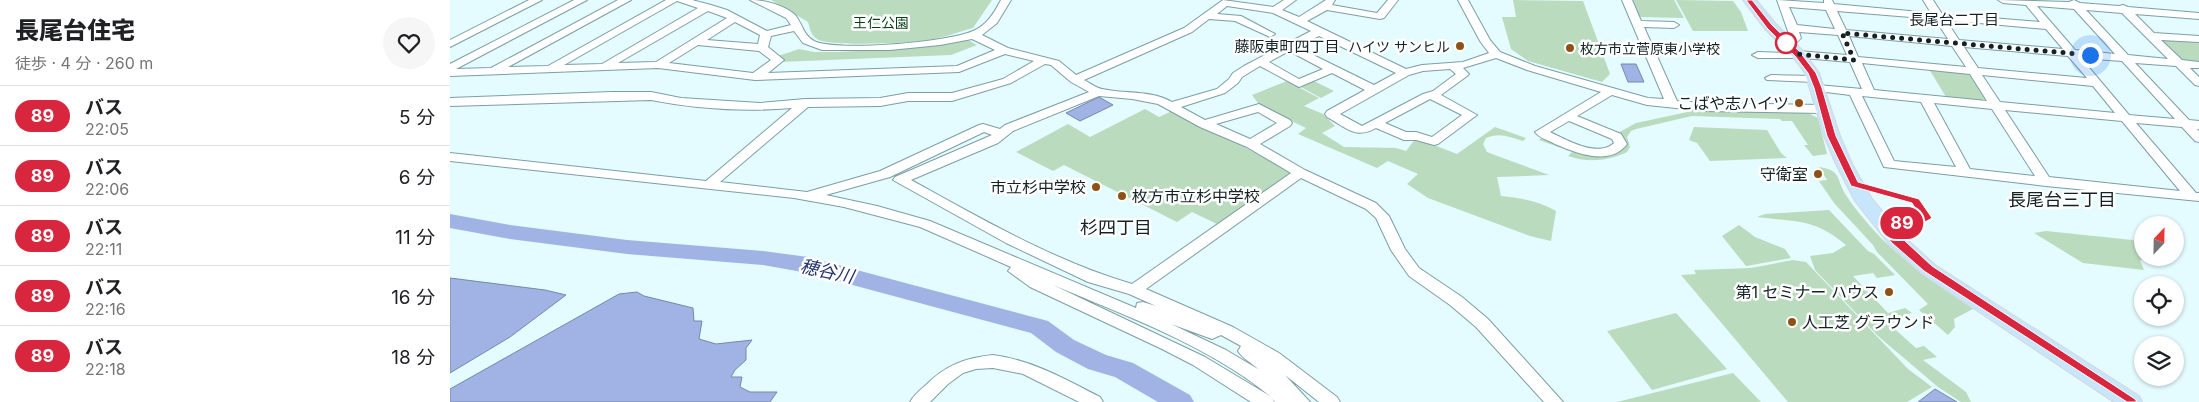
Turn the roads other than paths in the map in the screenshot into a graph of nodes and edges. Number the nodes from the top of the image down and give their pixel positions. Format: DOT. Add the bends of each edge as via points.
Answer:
graph roads {
  1 [pos="537,0"];
  2 [pos="582,0"];
  3 [pos="626,0"];
  4 [pos="673,0"];
  5 [pos="681,0"];
  6 [pos="755,0"];
  7 [pos="1006,0"];
  8 [pos="1291,0"];
  9 [pos="1340,0"];
  10 [pos="1393,0"];
  11 [pos="1460,0"];
  12 [pos="1627,0"];
  13 [pos="1749,0"];
  14 [pos="1928,0"];
  15 [pos="2003,0"];
  16 [pos="2116,0"];
  17 [pos="2028,1"];
  18 [pos="1226,2"];
  19 [pos="1782,2"];
  20 [pos="1328,3"];
  21 [pos="2074,3"];
  22 [pos="1366,4"];
  23 [pos="1828,4"];
  24 [pos="707,7"];
  25 [pos="1254,7"];
  26 [pos="1275,10"];
  27 [pos="2125,10"];
  28 [pos="1207,16"];
  29 [pos="2199,16"];
  30 [pos="1939,17"];
  31 [pos="735,18"];
  32 [pos="1237,18"];
  33 [pos="1298,22"];
  34 [pos="1638,24"];
  35 [pos="1674,25"];
  36 [pos="2050,26"];
  37 [pos="797,27"];
  38 [pos="1792,28"];
  39 [pos="1318,32"];
  40 [pos="1842,33"];
  41 [pos="766,34"];
  42 [pos="1270,34"];
  43 [pos="973,35"];
  44 [pos="2151,36"];
  45 [pos="2199,40"];
  46 [pos="696,42"];
  47 [pos="1955,43"];
  48 [pos="450,44"];
  49 [pos="762,48"];
  50 [pos="1291,48"];
  51 [pos="1004,50"];
  52 [pos="1795,51"];
  53 [pos="1496,54"];
  54 [pos="2073,54"];
  55 [pos="1758,55"];
  56 [pos="2125,58"];
  57 [pos="1044,60"];
  58 [pos="1854,60"];
  59 [pos="1260,62"];
  60 [pos="2179,63"];
  61 [pos="658,65"];
  62 [pos="2199,65"];
  63 [pos="1453,66"];
  64 [pos="604,67"];
  65 [pos="450,68"];
  66 [pos="550,69"];
  67 [pos="1331,69"];
  68 [pos="493,71"];
  69 [pos="1976,72"];
  70 [pos="450,73"];
  71 [pos="1405,73"];
  72 [pos="756,76"];
  73 [pos="1771,78"];
  74 [pos="1075,80"];
  75 [pos="2199,82"];
  76 [pos="2098,83"];
  77 [pos="1817,84"];
  78 [pos="1374,90"];
  79 [pos="1610,91"];
  80 [pos="1854,91"];
  81 [pos="1098,92"];
  82 [pos="1869,92"];
  83 [pos="1431,95"];
  84 [pos="1926,98"];
  85 [pos="450,102"];
  86 [pos="805,103"];
  87 [pos="1672,104"];
  88 [pos="1997,105"];
  89 [pos="1170,106"];
  90 [pos="1823,109"];
  91 [pos="1568,116"];
  92 [pos="2127,118"];
  93 [pos="1204,124"];
  94 [pos="1376,124"];
  95 [pos="2186,124"];
  96 [pos="2199,125"];
  97 [pos="1002,134"];
  98 [pos="2199,138"];
  99 [pos="1251,144"];
  100 [pos="450,157"];
  101 [pos="1965,172"];
  102 [pos="1300,173"];
  103 [pos="2046,182"];
  104 [pos="710,185"];
  105 [pos="810,196"];
  106 [pos="2196,197"];
  107 [pos="980,248"];
  108 [pos="1134,290"];
  109 [pos="919,402"];
  110 [pos="1094,402"];
  111 [pos="1265,402"];
  112 [pos="1286,402"];
  113 [pos="1301,402"];
  114 [pos="1331,402"];
  115 [pos="1554,402"];
  116 [pos="2131,402"];
  1 -- 48 [label="street"];
  2 -- 65 [label="street"];
  3 -- 68 [label="street"];
  4 -- 66 [label="street"];
  5 -- 24 [label="street"];
  6 -- 37 [label="street" via="791,16"];
  7 -- 43 [label="street" via="992,22"];
  8 -- 26 [label="street"];
  9 -- 22 [label="street"];
  10 -- 20 [label="street" via="1380,16"];
  11 -- 53 [label="street"];
  12 -- 34 [label="street"];
  13 -- 52 [label="main road"];
  14 -- 30 [label="street"];
  15 -- 17 [label="street"];
  16 -- 27 [label="street"];
  17 -- 21 [label="street"];
  17 -- 36 [label="street"];
  18 -- 25 [label="street"];
  18 -- 28 [label="street"];
  19 -- 23 [label="street"];
  19 -- 38 [label="street"];
  20 -- 33 [label="street"];
  21 -- 27 [label="street"];
  21 -- 56 [label="street"];
  23 -- 30 [label="street"];
  23 -- 40 [label="street"];
  24 -- 31 [label="street"];
  24 -- 64 [label="street"];
  25 -- 26 [label="street"];
  25 -- 32 [label="street"];
  26 -- 33 [label="street"];
  27 -- 29 [label="street"];
  27 -- 44 [label="street"];
  28 -- 32 [label="street"];
  28 -- 74 [label="street" via="1188,30"];
  30 -- 36 [label="street"];
  30 -- 47 [label="street"];
  31 -- 41 [label="street"];
  31 -- 46 [label="street"];
  32 -- 42 [label="street"];
  33 -- 39 [label="street"];
  34 -- 35 [label="street"];
  34 -- 87 [label="street"];
  36 -- 54 [label="street"];
  37 -- 41 [label="street"];
  37 -- 43 [label="street" via="810,44 826,48 914,46"];
  38 -- 40 [label="street"];
  38 -- 52 [label="street" via="1796,38"];
  39 -- 50 [label="street"];
  39 -- 71 [label="street"];
  40 -- 47 [label="street"];
  40 -- 58 [label="street"];
  41 -- 49 [label="street"];
  43 -- 51 [label="street"];
  44 -- 45 [label="street"];
  44 -- 60 [label="street"];
  46 -- 49 [label="street"];
  46 -- 61 [label="street"];
  47 -- 54 [label="street"];
  47 -- 69 [label="street"];
  49 -- 72 [label="street" via="778,60"];
  50 -- 59 [label="street"];
  50 -- 67 [label="street"];
  51 -- 57 [label="street"];
  51 -- 72 [label="street" via="959,69"];
  52 -- 55 [label="street"];
  52 -- 58 [label="street"];
  52 -- 77 [label="main road"];
  53 -- 63 [label="street"];
  53 -- 79 [label="street" via="1531,68"];
  54 -- 56 [label="street"];
  54 -- 76 [label="street"];
  56 -- 60 [label="street"];
  56 -- 95 [label="street"];
  57 -- 74 [label="street" via="1055,63"];
  57 -- 86 [label="street" via="1007,81 952,97"];
  58 -- 69 [label="street"];
  58 -- 82 [label="street"];
  59 -- 67 [label="street" via="1299,84"];
  59 -- 89 [label="street" via="1237,75 1221,91"];
  60 -- 62 [label="street"];
  60 -- 75 [label="street"];
  61 -- 64 [label="street"];
  61 -- 72 [label="street"];
  63 -- 71 [label="street"];
  63 -- 83 [label="street" via="1463,74"];
  64 -- 66 [label="street"];
  66 -- 68 [label="street"];
  67 -- 78 [label="street"];
  68 -- 70 [label="street"];
  69 -- 76 [label="street"];
  69 -- 88 [label="street"];
  71 -- 78 [label="street"];
  73 -- 77 [label="street"];
  74 -- 81 [label="street"];
  76 -- 92 [label="street"];
  77 -- 80 [label="street"];
  77 -- 90 [label="main road"];
  78 -- 94 [label="street" via="1331,114 1362,131"];
  79 -- 87 [label="street"];
  79 -- 91 [label="street"];
  80 -- 82 [label="street"];
  80 -- 101 [label="street" via="1889,164"];
  81 -- 89 [label="street" via="1132,95 1162,101"];
  81 -- 97 [label="street" via="1009,128"];
  82 -- 84 [label="street"];
  83 -- 94 [label="street"];
  83 -- 94 [label="street" via="1471,115 1434,141 1404,136"];
  84 -- 88 [label="street"];
  84 -- 101 [label="street"];
  85 -- 86 [label="street" via="651,96 681,102 760,107"];
  86 -- 104 [label="street"];
  87 -- 90 [label="street"];
  88 -- 92 [label="street"];
  88 -- 103 [label="street"];
  89 -- 93 [label="street"];
  90 -- 116 [label="main road" via="1832,136 1864,201 1904,248 1944,279"];
  91 -- 91 [label="street" via="1540,132 1587,152 1608,151 1621,144 1617,137"];
  92 -- 95 [label="street"];
  92 -- 106 [label="street"];
  93 -- 99 [label="street"];
  93 -- 99 [label="street" via="1259,108 1286,123"];
  95 -- 96 [label="street"];
  95 -- 98 [label="street"];
  97 -- 105 [label="street" via="983,128 885,174"];
  97 -- 108 [label="street" via="900,180 1011,240 1093,278"];
  99 -- 102 [label="street"];
  100 -- 104 [label="street"];
  101 -- 103 [label="street"];
  102 -- 108 [label="street"];
  102 -- 115 [label="street" via="1371,206 1382,216 1398,250 1414,272 1482,323"];
  103 -- 106 [label="street"];
  104 -- 105 [label="street"];
  105 -- 107 [label="street" via="900,215"];
  107 -- 111 [label="street" via="1035,283 1199,361"];
  107 -- 112 [label="street" via="1200,344 1240,366"];
  107 -- 113 [label="street" via="1049,268 1209,331 1255,356"];
  108 -- 114 [label="street" via="1241,339 1273,358"];
  109 -- 110 [label="street" via="956,369 980,362 1000,361 1027,368"];
}
